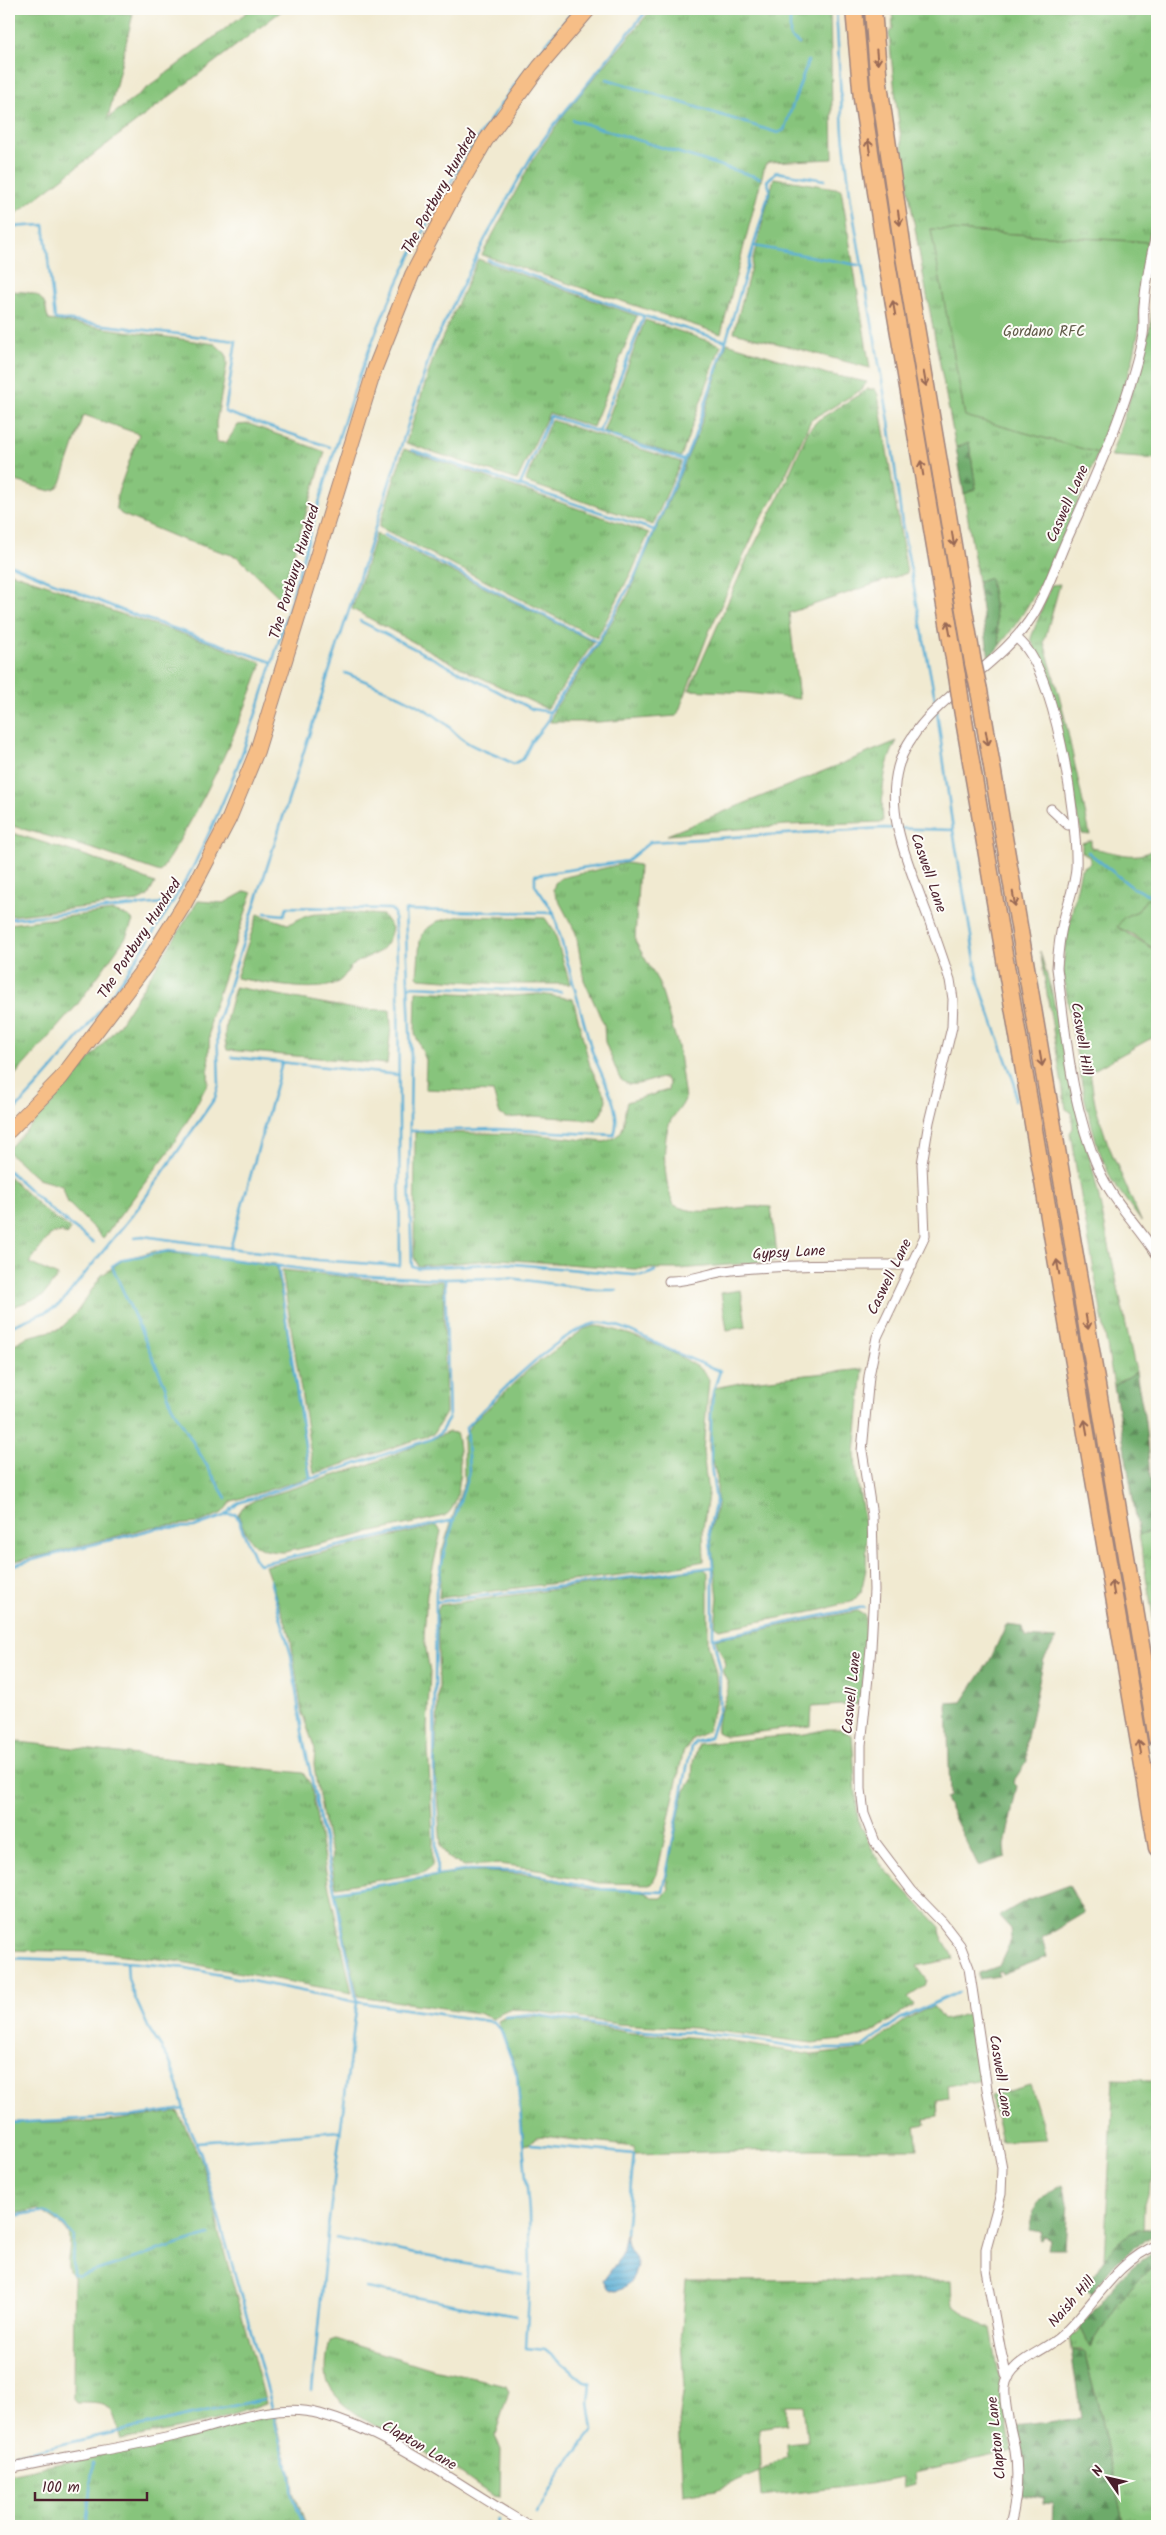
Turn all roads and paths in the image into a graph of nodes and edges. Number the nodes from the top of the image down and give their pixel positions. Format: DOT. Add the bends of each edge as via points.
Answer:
graph roads {
  1 [pos="589,9"];
  2 [pos="854,9"];
  3 [pos="873,9"];
  4 [pos="1157,231"];
  5 [pos="1016,638"];
  6 [pos="1072,809"];
  7 [pos="1068,825"];
  8 [pos="9,1131"];
  9 [pos="1157,1255"];
  10 [pos="912,1265"];
  11 [pos="669,1281"];
  12 [pos="1157,1739"];
  13 [pos="1157,1848"];
  14 [pos="1157,2245"];
  15 [pos="1009,2377"];
  16 [pos="9,2469"];
  17 [pos="529,2526"];
  18 [pos="1010,2526"];
  1 -- 8 [label="main road, The Portbury Hundred" via="540,66 486,140 412,275 375,368 257,751 216,844 185,903 135,980 61,1078"];
  13 -- 2 [label="highway, one-way, bridge" via="883,242 862,99"];
  3 -- 12 [label="highway, one-way, bridge" via="879,84 903,250"];
  4 -- 5 [label="street, Caswell Lane" via="1144,306 1143,334 1118,419 1034,615"];
  5 -- 6 [label="street, Caswell Hill" via="1034,658 1053,711"];
  5 -- 10 [label="street, Caswell Lane" via="950,696 922,726 898,766 894,788 899,836 942,956 953,999 952,1027 922,1164 925,1236"];
  6 -- 7 [label="street" via="1054,812"];
  6 -- 9 [label="street, Caswell Hill" via="1076,870 1058,949 1057,968 1073,1083 1099,1170 1115,1199"];
  10 -- 11 [label="street, Gypsy Lane" via="798,1264 730,1270 697,1276 686,1282"];
  10 -- 15 [label="street, Caswell Lane" via="874,1346 862,1442 862,1464 872,1516 874,1572 871,1648 861,1745 862,1802 869,1828 884,1856 960,1945 969,1968 1002,2168 1001,2194 986,2249 986,2270 1001,2352"];
  14 -- 15 [label="street, Naish Hill" via="1125,2264 1063,2335 1018,2365"];
  15 -- 18 [label="street, Clapton Lane" via="1005,2390 1017,2470"];
  16 -- 17 [label="street, Clapton Lane" via="286,2410 319,2414 374,2435"];
}
